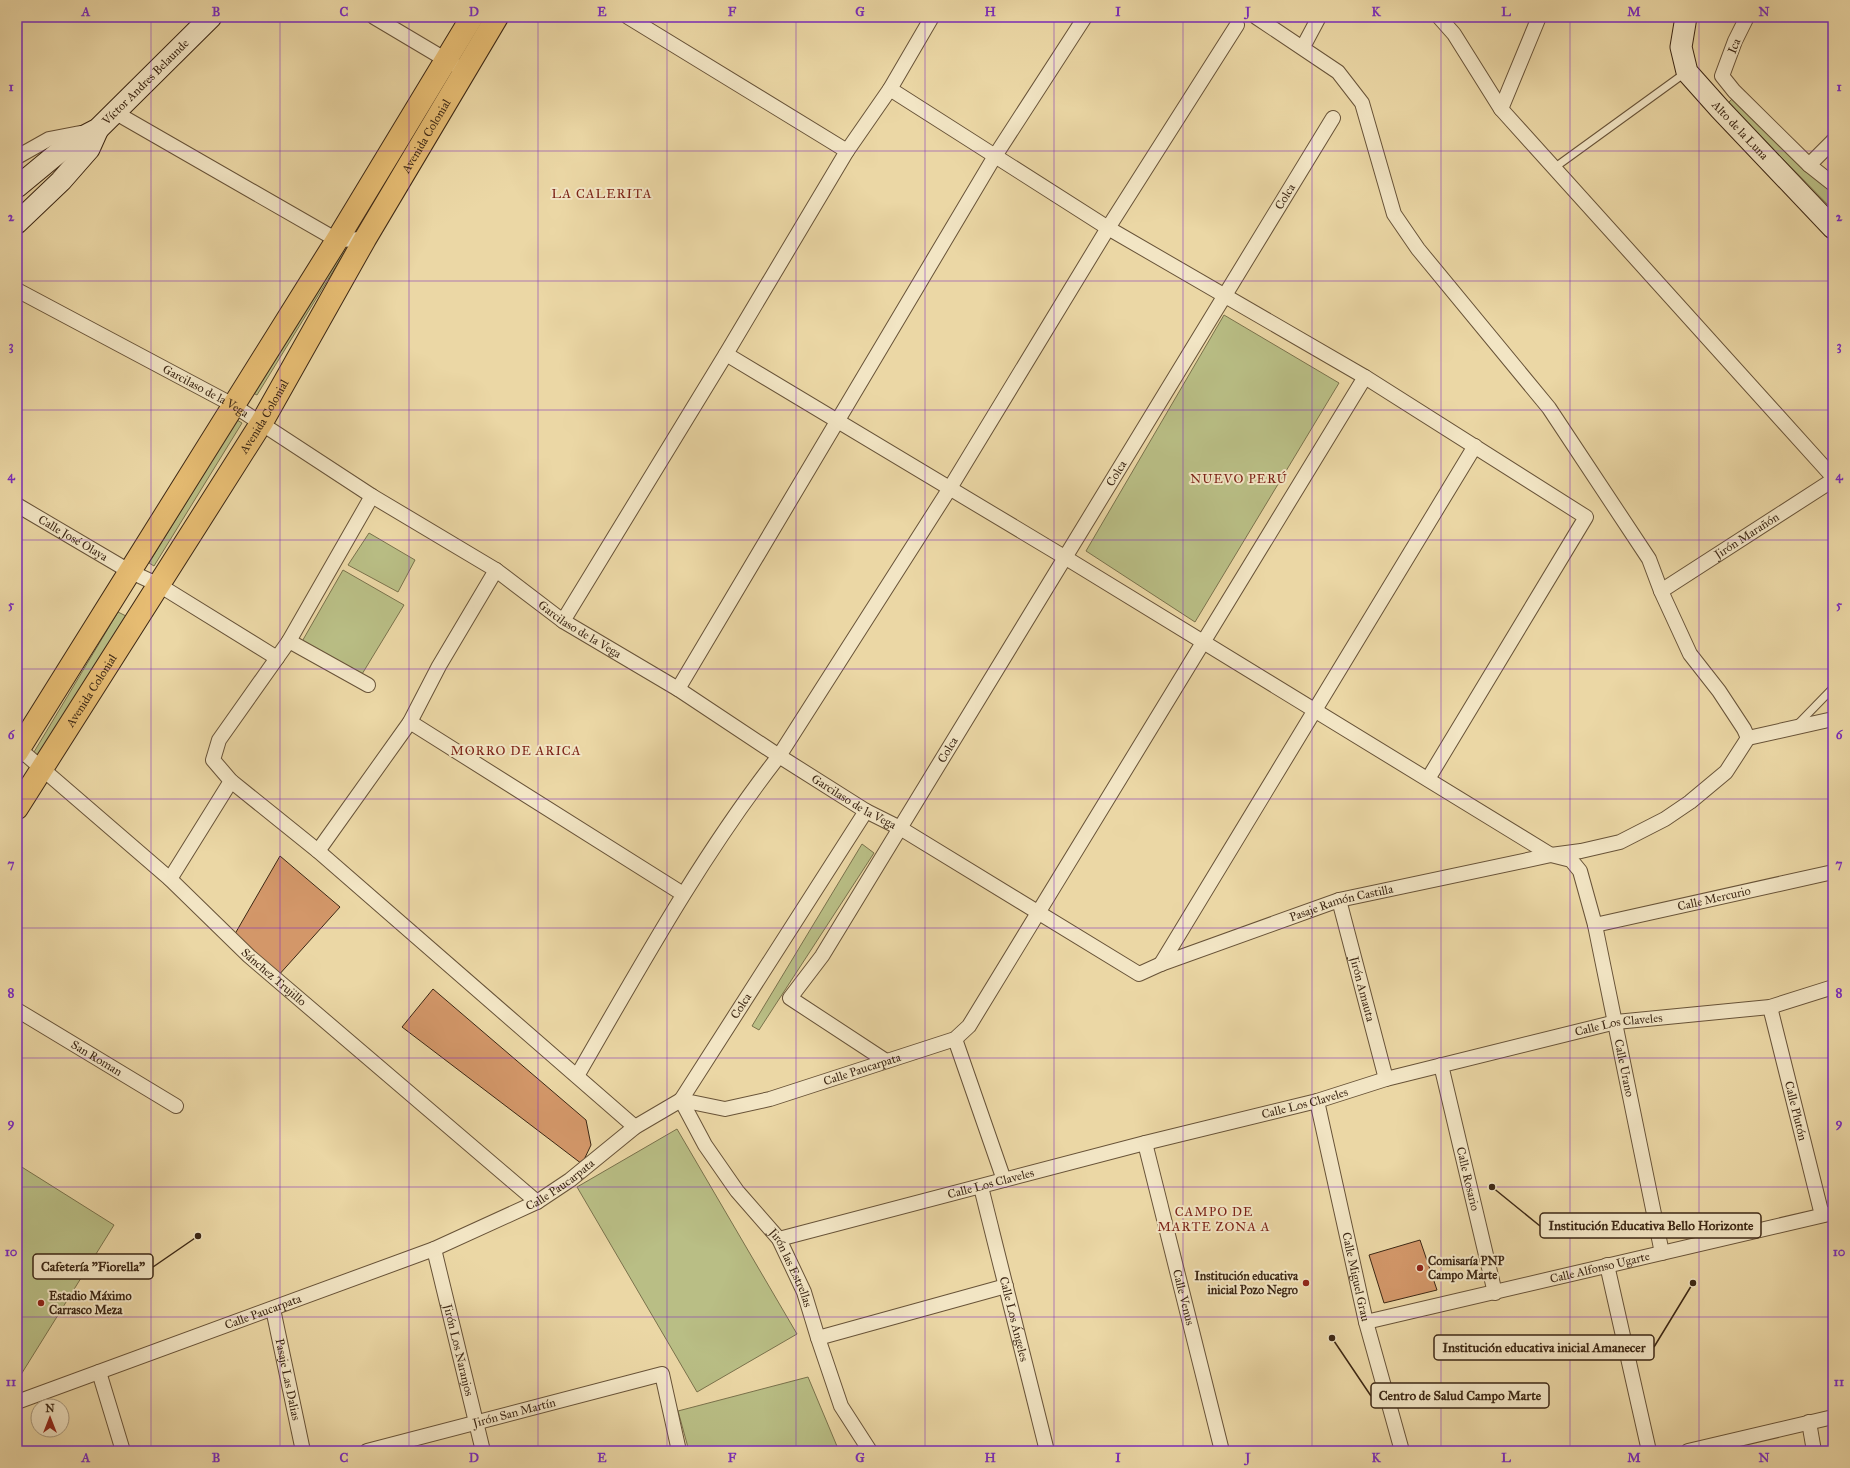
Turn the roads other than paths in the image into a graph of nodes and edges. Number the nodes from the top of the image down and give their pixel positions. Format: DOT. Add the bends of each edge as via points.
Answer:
graph roads {
  1 [pos="211,17"];
  2 [pos="374,17"];
  3 [pos="472,17"];
  4 [pos="498,17"];
  5 [pos="628,17"];
  6 [pos="932,17"];
  7 [pos="1085,17"];
  8 [pos="1256,17"];
  9 [pos="1319,17"];
  10 [pos="1439,17"];
  11 [pos="1539,17"];
  12 [pos="1686,17"];
  13 [pos="1747,17"];
  14 [pos="1238,25"];
  15 [pos="1303,47"];
  16 [pos="446,60"];
  17 [pos="465,72"];
  18 [pos="1687,72"];
  19 [pos="890,89"];
  20 [pos="1501,109"];
  21 [pos="116,113"];
  22 [pos="1333,118"];
  23 [pos="98,129"];
  24 [pos="1833,141"];
  25 [pos="847,151"];
  26 [pos="996,156"];
  27 [pos="17,157"];
  28 [pos="1809,164"];
  29 [pos="1554,168"];
  30 [pos="1833,184"];
  31 [pos="17,187"];
  32 [pos="17,223"];
  33 [pos="1108,228"];
  34 [pos="1833,228"];
  35 [pos="366,239"];
  36 [pos="337,240"];
  37 [pos="17,290"];
  38 [pos="1225,295"];
  39 [pos="726,354"];
  40 [pos="1365,377"];
  41 [pos="234,405"];
  42 [pos="837,420"];
  43 [pos="262,422"];
  44 [pos="1475,446"];
  45 [pos="1833,477"];
  46 [pos="1833,480"];
  47 [pos="950,488"];
  48 [pos="372,496"];
  49 [pos="17,505"];
  50 [pos="1066,558"];
  51 [pos="496,570"];
  52 [pos="130,571"];
  53 [pos="159,585"];
  54 [pos="1661,591"];
  55 [pos="563,621"];
  56 [pos="289,641"];
  57 [pos="1203,641"];
  58 [pos="277,658"];
  59 [pos="368,685"];
  60 [pos="678,688"];
  61 [pos="1833,688"];
  62 [pos="1315,711"];
  63 [pos="1833,719"];
  64 [pos="410,722"];
  65 [pos="1795,727"];
  66 [pos="1748,738"];
  67 [pos="18,749"];
  68 [pos="778,756"];
  69 [pos="42,767"];
  70 [pos="1428,779"];
  71 [pos="231,780"];
  72 [pos="17,808"];
  73 [pos="866,811"];
  74 [pos="900,828"];
  75 [pos="318,851"];
  76 [pos="1551,855"];
  77 [pos="1833,872"];
  78 [pos="170,879"];
  79 [pos="683,894"];
  80 [pos="1339,900"];
  81 [pos="1039,912"];
  82 [pos="1595,925"];
  83 [pos="1161,964"];
  84 [pos="1139,974"];
  85 [pos="1833,987"];
  86 [pos="1770,1007"];
  87 [pos="17,1010"];
  88 [pos="1616,1022"];
  89 [pos="955,1039"];
  90 [pos="886,1061"];
  91 [pos="1441,1065"];
  92 [pos="577,1076"];
  93 [pos="1386,1079"];
  94 [pos="681,1100"];
  95 [pos="1317,1101"];
  96 [pos="176,1106"];
  97 [pos="635,1127"];
  98 [pos="1145,1143"];
  99 [pos="1004,1180"];
  100 [pos="981,1187"];
  101 [pos="536,1202"];
  102 [pos="1828,1214"];
  103 [pos="779,1239"];
  104 [pos="434,1249"];
  105 [pos="1662,1253"];
  106 [pos="1607,1265"];
  107 [pos="1006,1286"];
  108 [pos="1495,1293"];
  109 [pos="272,1308"];
  110 [pos="1366,1322"];
  111 [pos="818,1338"];
  112 [pos="99,1372"];
  113 [pos="17,1402"];
  114 [pos="1833,1417"];
  115 [pos="1809,1422"];
  116 [pos="475,1423"];
  117 [pos="123,1451"];
  118 [pos="303,1451"];
  119 [pos="367,1451"];
  120 [pos="483,1451"];
  121 [pos="679,1451"];
  122 [pos="870,1451"];
  123 [pos="1047,1451"];
  124 [pos="1222,1451"];
  125 [pos="1402,1451"];
  126 [pos="1648,1451"];
  127 [pos="1688,1451"];
  128 [pos="1814,1451"];
  1 -- 21 [label="street, Víctor Andres Belaunde"];
  2 -- 16 [label="street"];
  3 -- 16 [label="main road, Avenida Colonial"];
  4 -- 17 [label="main road, Avenida Colonial"];
  5 -- 25 [label="street"];
  6 -- 19 [label="street"];
  7 -- 26 [label="street"];
  8 -- 15 [label="street"];
  9 -- 15 [label="street"];
  10 -- 20 [label="street" via="1454,34"];
  11 -- 20 [label="street"];
  12 -- 18 [label="street, Alto de la Luna" via="1681,47"];
  13 -- 28 [label="street, Ica" via="1722,76 1734,91"];
  14 -- 33 [label="street"];
  15 -- 54 [label="street" via="1338,72 1362,103 1394,214 1418,249 1549,408 1649,560"];
  16 -- 17 [label="street"];
  16 -- 36 [label="main road, Avenida Colonial"];
  17 -- 35 [label="main road, Avenida Colonial"];
  18 -- 29 [label="lane"];
  18 -- 34 [label="street, Alto de la Luna"];
  19 -- 25 [label="street"];
  19 -- 26 [label="street"];
  20 -- 29 [label="street"];
  21 -- 23 [label="street, Víctor Andres Belaunde"];
  21 -- 36 [label="street"];
  22 -- 38 [label="street, Colca"];
  23 -- 27 [label="street" via="49,139"];
  23 -- 31 [label="street, Víctor Andres Belaunde" via="69,144"];
  23 -- 32 [label="street, Víctor Andres Belaunde" via="89,149 61,181"];
  24 -- 28 [label="street"];
  25 -- 39 [label="street"];
  26 -- 33 [label="street"];
  26 -- 42 [label="street"];
  28 -- 30 [label="street"];
  29 -- 45 [label="street"];
  33 -- 38 [label="street"];
  33 -- 47 [label="street"];
  35 -- 36 [label="street"];
  35 -- 43 [label="main road, Avenida Colonial"];
  36 -- 41 [label="main road, Avenida Colonial"];
  37 -- 41 [label="street, Garcilaso de la Vega"];
  38 -- 40 [label="street"];
  38 -- 50 [label="street, Colca"];
  39 -- 42 [label="street"];
  39 -- 55 [label="street"];
  40 -- 44 [label="street"];
  40 -- 57 [label="street, Calle Paucarpata"];
  41 -- 43 [label="street, Garcilaso de la Vega"];
  41 -- 52 [label="main road, Avenida Colonial"];
  42 -- 47 [label="street"];
  42 -- 60 [label="street"];
  43 -- 48 [label="street, Garcilaso de la Vega"];
  43 -- 53 [label="main road, Avenida Colonial"];
  44 -- 62 [label="street"];
  44 -- 70 [label="street" via="1586,518"];
  46 -- 54 [label="street, Jirón Marañón"];
  47 -- 50 [label="street"];
  47 -- 68 [label="street"];
  48 -- 51 [label="street, Garcilaso de la Vega"];
  48 -- 56 [label="street"];
  49 -- 52 [label="street, Calle José Olaya"];
  50 -- 57 [label="street"];
  50 -- 74 [label="street, Colca"];
  51 -- 55 [label="street, Garcilaso de la Vega"];
  51 -- 64 [label="street" via="439,666"];
  52 -- 53 [label="street, Calle José Olaya"];
  52 -- 67 [label="main road, Avenida Colonial"];
  53 -- 58 [label="street, Calle José Olaya"];
  53 -- 69 [label="main road, Avenida Colonial"];
  54 -- 66 [label="street" via="1690,654 1719,691"];
  55 -- 60 [label="street, Garcilaso de la Vega"];
  56 -- 58 [label="street"];
  56 -- 59 [label="street"];
  57 -- 62 [label="street"];
  57 -- 81 [label="street, Calle Paucarpata"];
  58 -- 71 [label="street" via="219,740 213,760"];
  60 -- 68 [label="street, Garcilaso de la Vega"];
  61 -- 65 [label="lane"];
  62 -- 70 [label="street"];
  62 -- 83 [label="street"];
  63 -- 65 [label="street"];
  64 -- 75 [label="street"];
  64 -- 79 [label="street"];
  65 -- 66 [label="street"];
  66 -- 76 [label="street, Pasaje Ramón Castilla" via="1726,772 1690,802 1665,818 1620,842"];
  67 -- 69 [label="street, Sánchez Trujillo"];
  68 -- 73 [label="street, Garcilaso de la Vega"];
  68 -- 79 [label="street"];
  69 -- 72 [label="main road, Avenida Colonial"];
  69 -- 78 [label="street, Sánchez Trujillo"];
  70 -- 76 [label="street"];
  71 -- 75 [label="street"];
  71 -- 78 [label="street"];
  73 -- 74 [label="street, Garcilaso de la Vega"];
  73 -- 94 [label="street, Colca"];
  74 -- 81 [label="street, Garcilaso de la Vega"];
  74 -- 90 [label="street, Colca" via="822,956 790,998"];
  75 -- 92 [label="street"];
  76 -- 80 [label="street, Pasaje Ramón Castilla"];
  76 -- 82 [label="street, Calle Urano" via="1571,860 1580,871"];
  77 -- 82 [label="street, Calle Mercurio"];
  78 -- 101 [label="street, Sánchez Trujillo" via="249,956"];
  79 -- 92 [label="street"];
  80 -- 83 [label="street, Pasaje Ramón Castilla"];
  80 -- 93 [label="street, Jirón Amauta"];
  81 -- 84 [label="street, Garcilaso de la Vega"];
  81 -- 89 [label="street, Calle Paucarpata" via="969,1026"];
  82 -- 88 [label="street, Calle Urano"];
  83 -- 84 [label="street, Pasaje Ramón Castilla"];
  85 -- 86 [label="street, Calle Los Claveles"];
  86 -- 88 [label="street, Calle Los Claveles"];
  86 -- 102 [label="street, Calle Plutón"];
  87 -- 96 [label="street, San Roman"];
  88 -- 91 [label="street, Calle Los Claveles"];
  88 -- 105 [label="street, Calle Urano"];
  89 -- 90 [label="street, Calle Paucarpata"];
  89 -- 99 [label="street"];
  90 -- 94 [label="street, Calle Paucarpata" via="770,1099 725,1109"];
  91 -- 93 [label="street, Calle Los Claveles"];
  91 -- 108 [label="street, Calle Rosario"];
  92 -- 97 [label="street"];
  93 -- 95 [label="street, Calle Los Claveles"];
  94 -- 97 [label="street, Calle Paucarpata"];
  94 -- 103 [label="street, Jirón las Estrellas" via="705,1145 737,1191"];
  95 -- 98 [label="street, Calle Los Claveles"];
  95 -- 110 [label="street, Calle Miguel Grau"];
  97 -- 101 [label="street, Calle Paucarpata" via="570,1180"];
  98 -- 99 [label="street, Calle Los Claveles"];
  98 -- 124 [label="street, Calle Venus"];
  99 -- 100 [label="street, Calle Los Claveles"];
  100 -- 103 [label="street, Calle Los Claveles"];
  100 -- 107 [label="street, Calle Los Ángeles"];
  101 -- 104 [label="street, Calle Paucarpata"];
  102 -- 105 [label="street, Calle Alfonso Ugarte"];
  103 -- 111 [label="street, Jirón las Estrellas" via="804,1292"];
  104 -- 109 [label="street, Calle Paucarpata"];
  104 -- 116 [label="street, Jirón Los Naranjos"];
  105 -- 106 [label="street, Calle Alfonso Ugarte"];
  106 -- 108 [label="street, Calle Alfonso Ugarte"];
  106 -- 126 [label="street"];
  107 -- 111 [label="street"];
  107 -- 123 [label="street, Calle Los Ángeles"];
  108 -- 110 [label="street, Calle Alfonso Ugarte"];
  109 -- 112 [label="street, Calle Paucarpata"];
  109 -- 118 [label="street, Pasaje Las Dalias"];
  110 -- 125 [label="street, Calle Miguel Grau"];
  111 -- 122 [label="street, Jirón las Estrellas" via="841,1406"];
  112 -- 113 [label="street, Calle Paucarpata"];
  112 -- 117 [label="street"];
  114 -- 115 [label="street"];
  115 -- 127 [label="street"];
  115 -- 128 [label="street"];
  116 -- 119 [label="street, Jirón San Martín"];
  116 -- 120 [label="street, Jirón Los Naranjos"];
  116 -- 121 [label="street, Jirón San Martín" via="662,1374"];
}
